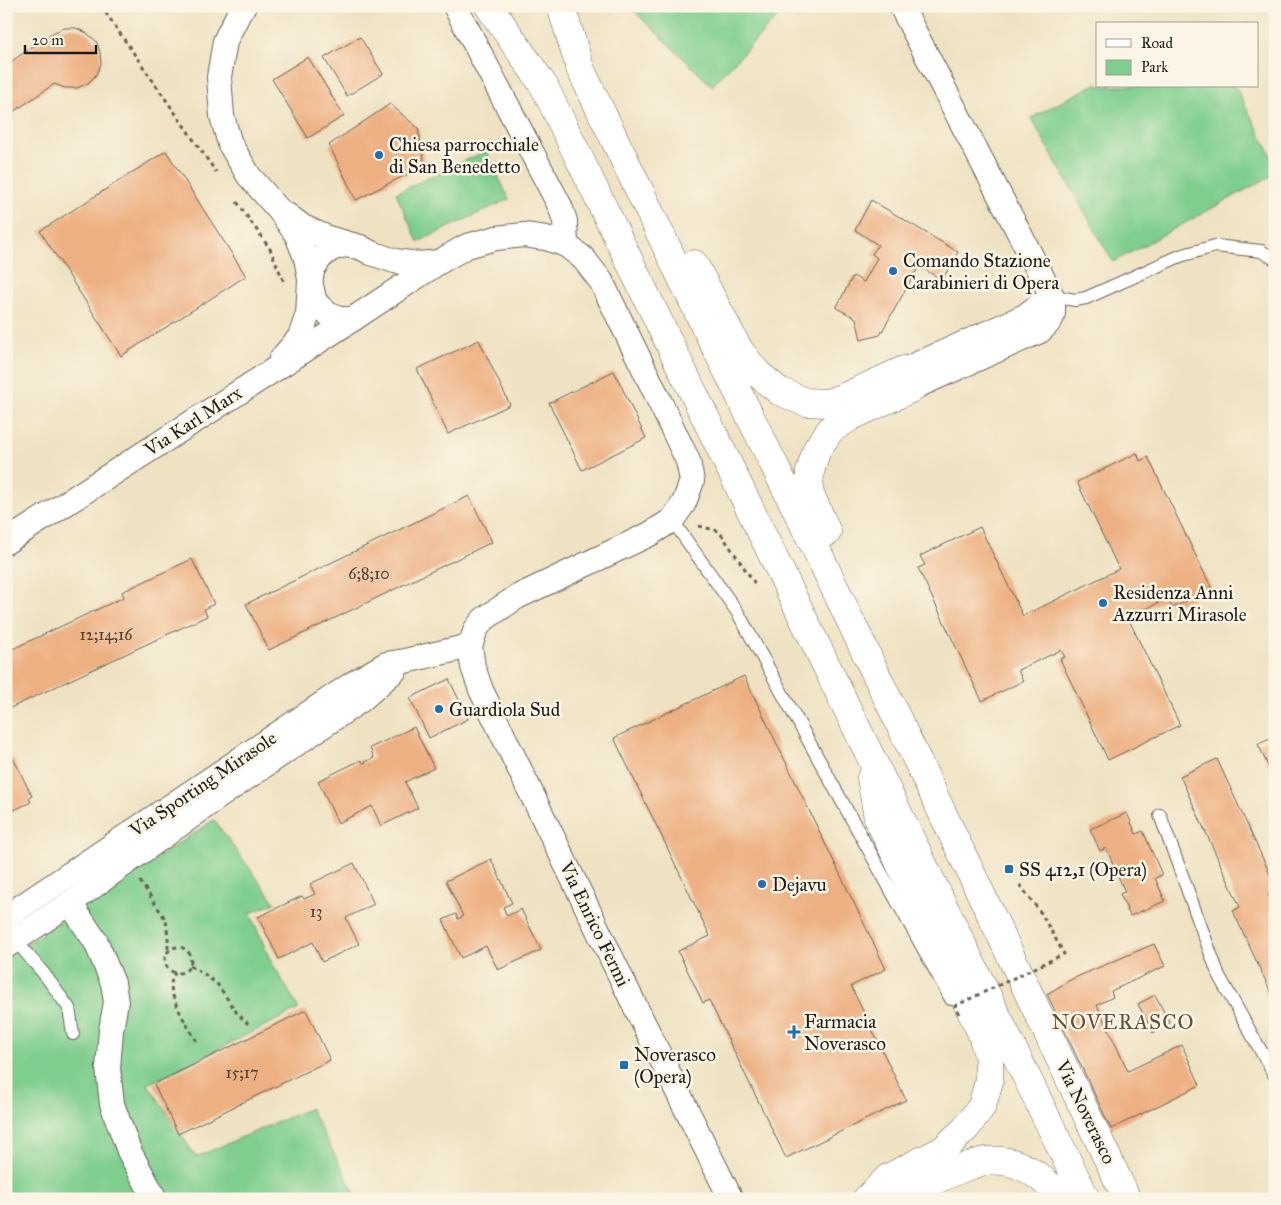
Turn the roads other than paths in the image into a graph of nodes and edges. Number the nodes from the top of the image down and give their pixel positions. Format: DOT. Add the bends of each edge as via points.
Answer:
graph roads {
  1 [pos="244,6"];
  2 [pos="455,6"];
  3 [pos="489,6"];
  4 [pos="561,6"];
  5 [pos="901,6"];
  6 [pos="580,68"];
  7 [pos="279,210"];
  8 [pos="566,244"];
  9 [pos="366,250"];
  10 [pos="1275,259"];
  11 [pos="439,262"];
  12 [pos="310,281"];
  13 [pos="1052,296"];
  14 [pos="380,300"];
  15 [pos="353,319"];
  16 [pos="270,372"];
  17 [pos="908,379"];
  18 [pos="672,520"];
  19 [pos="6,542"];
  20 [pos="470,646"];
  21 [pos="405,661"];
  22 [pos="865,747"];
  23 [pos="1160,815"];
  24 [pos="70,903"];
  25 [pos="6,917"];
  26 [pos="11,943"];
  27 [pos="1031,998"];
  28 [pos="959,1014"];
  29 [pos="73,1034"];
  30 [pos="1275,1076"];
  31 [pos="155,1199"];
  32 [pos="731,1199"];
  33 [pos="867,1199"];
  34 [pos="898,1199"];
  35 [pos="1062,1199"];
  36 [pos="1086,1199"];
  37 [pos="1127,1199"];
  1 -- 7 [label="street" via="225,41 220,76 222,116 230,144 249,176"];
  2 -- 8 [label="street" via="560,206 565,221"];
  3 -- 22 [label="main road" via="544,86"];
  4 -- 6 [label="main road"];
  5 -- 13 [label="street"];
  6 -- 17 [label="main road" via="633,152 739,350 757,373 779,391 805,402 828,403"];
  6 -- 27 [label="main road" via="818,553"];
  7 -- 9 [label="street" via="304,227"];
  7 -- 12 [label="street" via="297,235"];
  8 -- 11 [label="street, Via Karl Marx" via="524,235 496,238 467,246"];
  8 -- 18 [label="street" via="583,258 601,281 688,460 692,481 684,503"];
  9 -- 11 [label="street" via="395,262"];
  9 -- 12 [label="street" via="344,245 331,249 320,257"];
  9 -- 14 [label="street" via="381,266 385,282"];
  10 -- 13 [label="lane" via="1261,251 1215,246 1180,256 1086,298 1075,300"];
  11 -- 14 [label="street, Via Karl Marx"];
  12 -- 15 [label="street" via="314,300 320,308 339,319"];
  12 -- 16 [label="street" via="308,314 300,337"];
  13 -- 17 [label="street" via="1054,310 1050,323 1040,331"];
  14 -- 15 [label="street, Via Karl Marx"];
  15 -- 16 [label="street, Via Karl Marx"];
  16 -- 19 [label="street, Via Karl Marx"];
  17 -- 27 [label="main road" via="831,429 817,449 810,472 809,492 1002,898"];
  18 -- 20 [label="street" via="650,534 499,608 476,629"];
  18 -- 28 [label="lane" via="738,613"];
  20 -- 21 [label="street, Via Sporting Mirasole"];
  20 -- 32 [label="street, Via Enrico Fermi" via="481,690"];
  21 -- 24 [label="street, Via Sporting Mirasole" via="361,700"];
  21 -- 25 [label="street, Via Sporting Mirasole" via="386,664 352,684"];
  22 -- 33 [label="main road" via="878,818 982,1034 989,1058 989,1081 982,1106 966,1128 943,1150 888,1178"];
  22 -- 36 [label="main road"];
  23 -- 30 [label="lane" via="1219,976"];
  24 -- 26 [label="street, Via Sporting Mirasole"];
  24 -- 31 [label="street" via="96,942 113,983 116,1002 108,1068 112,1104 129,1151"];
  26 -- 29 [label="lane" via="45,975 69,1008"];
  27 -- 37 [label="main road, Via Noverasco"];
  34 -- 35 [label="main road" via="955,1170 986,1161 1008,1161 1030,1170"];
}
